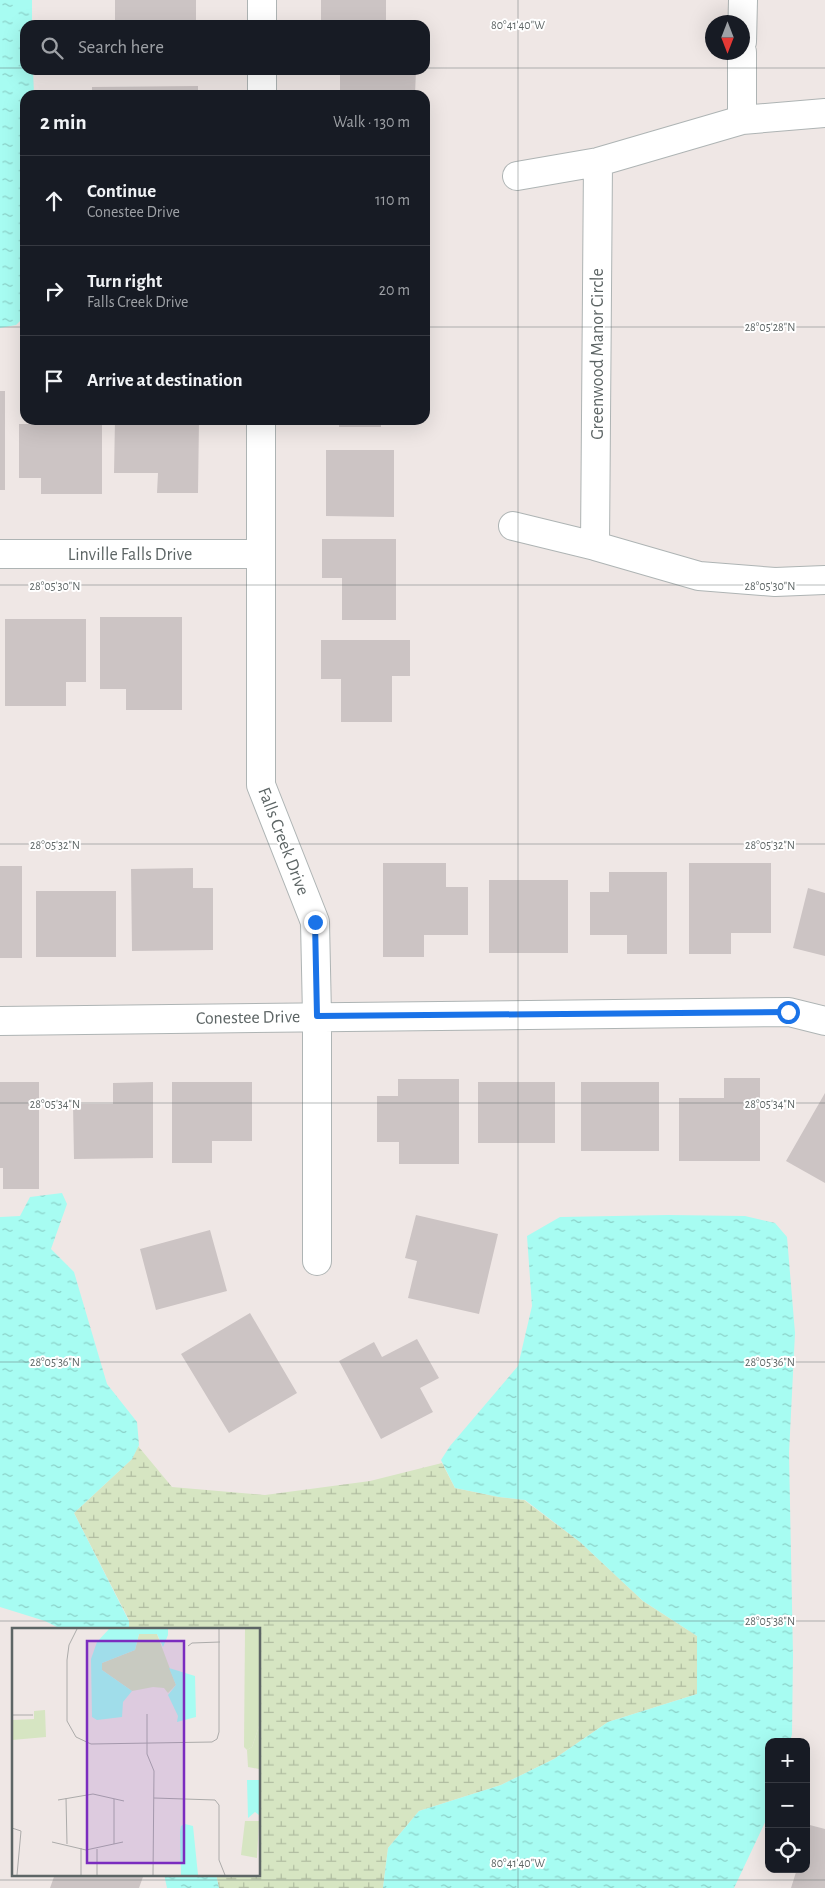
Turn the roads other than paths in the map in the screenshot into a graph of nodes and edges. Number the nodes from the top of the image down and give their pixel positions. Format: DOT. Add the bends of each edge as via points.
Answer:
graph roads {
  1 [pos="262,0"];
  2 [pos="743,0"];
  3 [pos="743,15"];
  4 [pos="262,20"];
  5 [pos="742,60"];
  6 [pos="262,75"];
  7 [pos="262,90"];
  8 [pos="825,113"];
  9 [pos="742,120"];
  10 [pos="598,162"];
  11 [pos="517,176"];
  12 [pos="261,425"];
  13 [pos="513,526"];
  14 [pos="595,546"];
  15 [pos="0,554"];
  16 [pos="260,554"];
  17 [pos="825,580"];
  18 [pos="317,1016"];
  19 [pos="0,1021"];
  20 [pos="825,1022"];
  21 [pos="317,1261"];
  1 -- 4 [label="street"];
  2 -- 3 [label="street"];
  5 -- 9 [label="street"];
  6 -- 7 [label="street"];
  8 -- 9 [label="street"];
  9 -- 10 [label="street"];
  10 -- 11 [label="street"];
  10 -- 14 [label="street, Greenwood Manor Circle"];
  12 -- 16 [label="street, Falls Creek Drive"];
  13 -- 14 [label="street"];
  14 -- 17 [label="street" via="699,576 775,582"];
  15 -- 16 [label="street, Linville Falls Drive"];
  16 -- 18 [label="street, Falls Creek Drive" via="261,784 315,922"];
  18 -- 19 [label="street, Conestee Drive"];
  18 -- 20 [label="street, Conestee Drive" via="788,1012"];
  18 -- 21 [label="street, Falls Creek Drive"];
}
